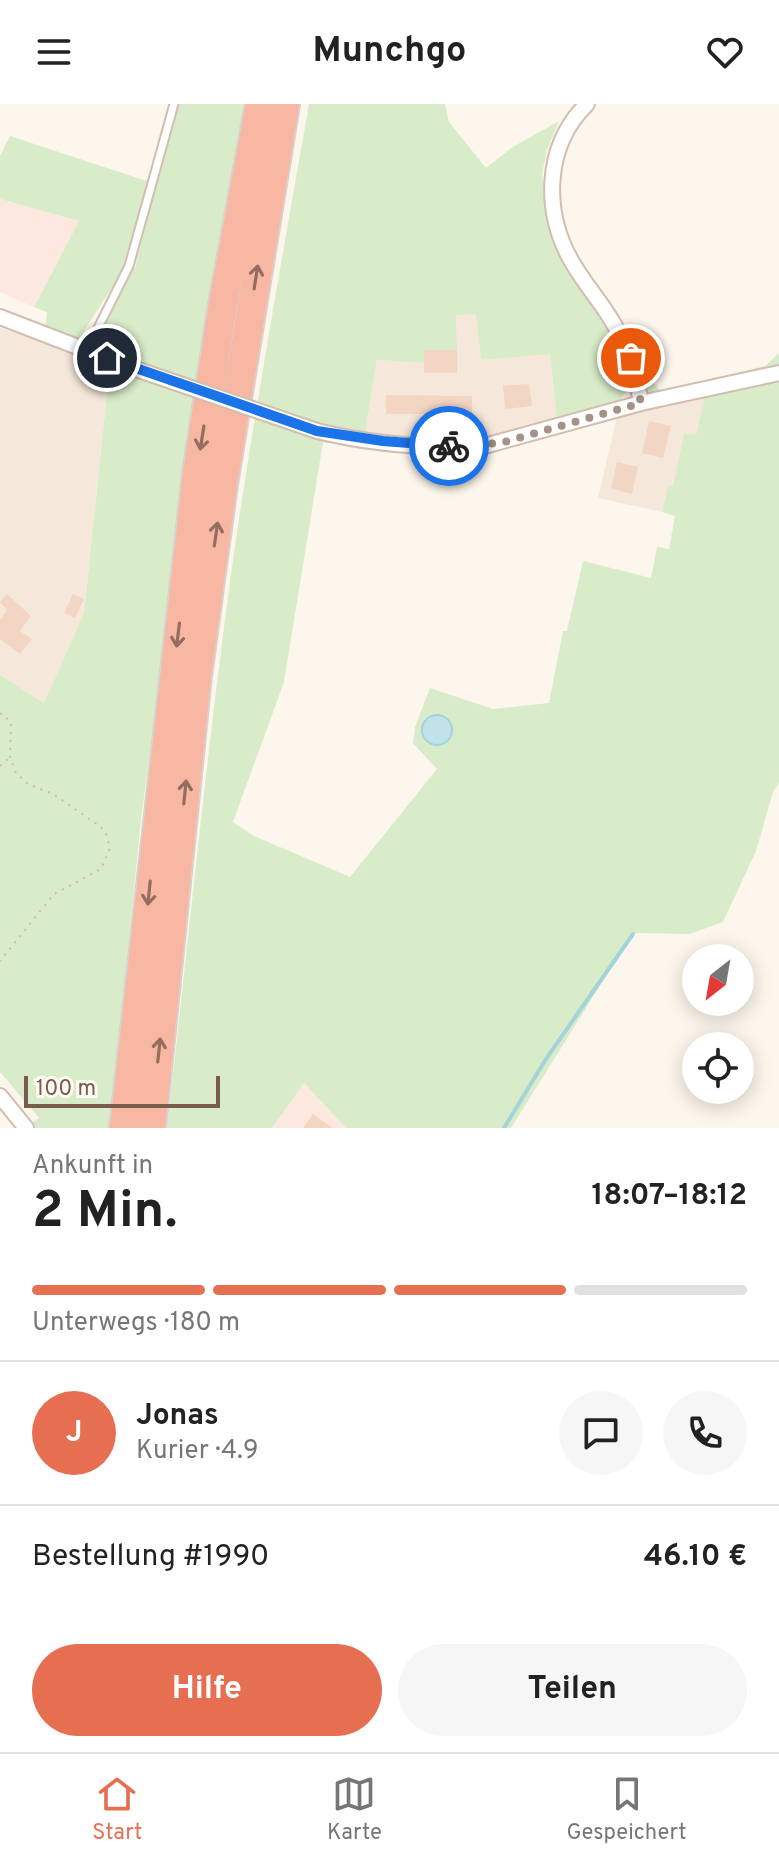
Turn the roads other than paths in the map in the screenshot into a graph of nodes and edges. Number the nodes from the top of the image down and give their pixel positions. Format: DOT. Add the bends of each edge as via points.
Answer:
graph roads {
  1 [pos="174,104"];
  2 [pos="250,104"];
  3 [pos="260,104"];
  4 [pos="285,104"];
  5 [pos="587,104"];
  6 [pos="242,195"];
  7 [pos="0,317"];
  8 [pos="87,350"];
  9 [pos="779,373"];
  10 [pos="641,403"];
  11 [pos="0,1096"];
  12 [pos="26,1128"];
  13 [pos="124,1128"];
  14 [pos="151,1128"];
  1 -- 8 [label="lane" via="129,266"];
  2 -- 6 [label="highway"];
  3 -- 6 [label="highway"];
  14 -- 4 [label="highway, one-way" via="197,676"];
  5 -- 10 [label="street" via="560,144 552,179 555,211 571,260 631,358"];
  6 -- 13 [label="highway, one-way" via="197,474"];
  7 -- 8 [label="street"];
  8 -- 10 [label="street, bridge" via="317,431 383,441 488,445"];
  9 -- 10 [label="street"];
  11 -- 12 [label="street"];
}
